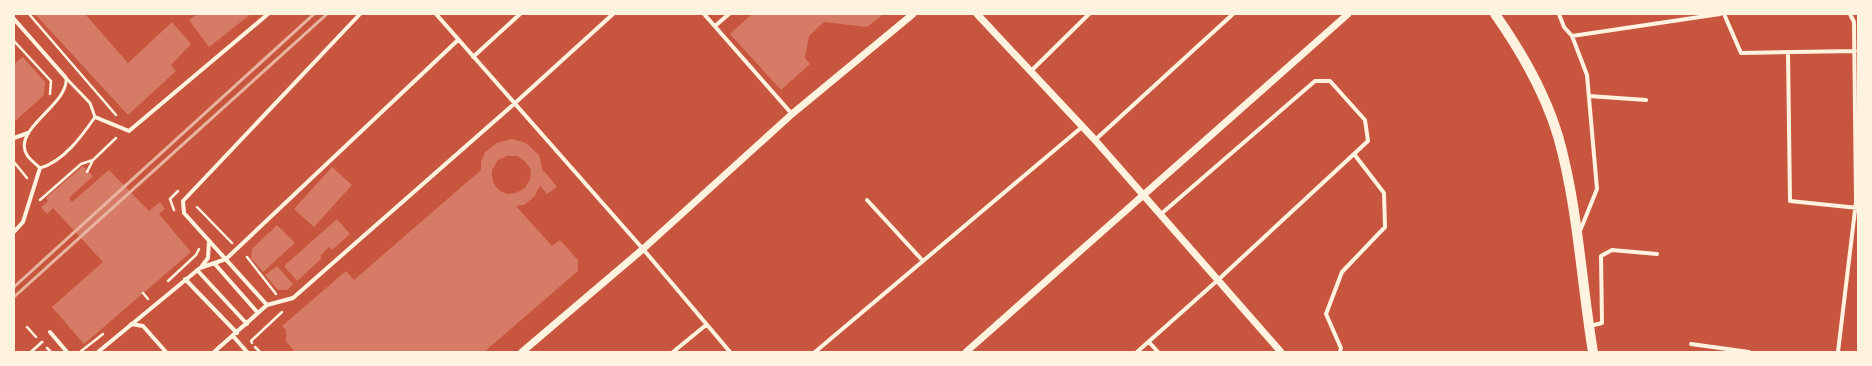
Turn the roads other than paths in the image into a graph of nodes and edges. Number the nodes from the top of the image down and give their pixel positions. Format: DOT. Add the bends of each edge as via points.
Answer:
graph roads {
  1 [pos="268,14"];
  2 [pos="360,14"];
  3 [pos="436,14"];
  4 [pos="520,14"];
  5 [pos="613,14"];
  6 [pos="704,14"];
  7 [pos="729,14"];
  8 [pos="914,14"];
  9 [pos="977,14"];
  10 [pos="1089,14"];
  11 [pos="1233,14"];
  12 [pos="1348,14"];
  13 [pos="1495,14"];
  14 [pos="1559,14"];
  15 [pos="1720,14"];
  16 [pos="1724,14"];
  17 [pos="1850,14"];
  18 [pos="14,19"];
  19 [pos="715,26"];
  20 [pos="1572,36"];
  21 [pos="458,40"];
  22 [pos="1855,50"];
  23 [pos="1788,52"];
  24 [pos="473,56"];
  25 [pos="1030,72"];
  26 [pos="66,78"];
  27 [pos="1856,94"];
  28 [pos="1589,96"];
  29 [pos="1646,100"];
  30 [pos="514,104"];
  31 [pos="792,114"];
  32 [pos="95,117"];
  33 [pos="1082,127"];
  34 [pos="28,133"];
  35 [pos="14,138"];
  36 [pos="1095,140"];
  37 [pos="1354,154"];
  38 [pos="40,168"];
  39 [pos="1144,196"];
  40 [pos="867,200"];
  41 [pos="1857,208"];
  42 [pos="1161,214"];
  43 [pos="14,232"];
  44 [pos="1577,237"];
  45 [pos="209,240"];
  46 [pos="643,249"];
  47 [pos="1657,254"];
  48 [pos="226,259"];
  49 [pos="923,261"];
  50 [pos="214,263"];
  51 [pos="198,269"];
  52 [pos="186,279"];
  53 [pos="1219,279"];
  54 [pos="266,305"];
  55 [pos="258,313"];
  56 [pos="131,324"];
  57 [pos="247,324"];
  58 [pos="706,325"];
  59 [pos="1588,326"];
  60 [pos="50,332"];
  61 [pos="235,335"];
  62 [pos="42,342"];
  63 [pos="1149,342"];
  64 [pos="1691,344"];
  65 [pos="30,352"];
  66 [pos="67,352"];
  67 [pos="98,352"];
  68 [pos="166,352"];
  69 [pos="214,352"];
  70 [pos="247,352"];
  71 [pos="522,352"];
  72 [pos="673,352"];
  73 [pos="730,352"];
  74 [pos="815,352"];
  75 [pos="966,352"];
  76 [pos="1137,352"];
  77 [pos="1158,352"];
  78 [pos="1281,352"];
  79 [pos="1340,352"];
  80 [pos="1593,352"];
  81 [pos="1749,352"];
  82 [pos="1838,352"];
  1 -- 32 [label="street" via="129,131"];
  2 -- 45 [label="street" via="183,201 184,213"];
  3 -- 21 [label="street"];
  4 -- 24 [label="street"];
  5 -- 30 [label="street"];
  6 -- 19 [label="street"];
  7 -- 19 [label="street"];
  8 -- 31 [label="street"];
  9 -- 25 [label="street"];
  10 -- 25 [label="street"];
  11 -- 36 [label="street"];
  12 -- 39 [label="street"];
  13 -- 44 [label="main road" via="1533,77 1557,134 1567,171"];
  14 -- 20 [label="street" via="1564,27"];
  15 -- 20 [label="street"];
  16 -- 23 [label="street" via="1741,53"];
  17 -- 22 [label="street" via="1854,22"];
  18 -- 26 [label="street"];
  19 -- 31 [label="street"];
  20 -- 28 [label="street" via="1587,75"];
  21 -- 24 [label="street"];
  21 -- 48 [label="street"];
  22 -- 23 [label="street"];
  22 -- 27 [label="street"];
  23 -- 41 [label="street" via="1790,201"];
  24 -- 30 [label="street"];
  25 -- 33 [label="street"];
  26 -- 32 [label="lane" via="90,103"];
  26 -- 34 [label="lane" via="67,84 61,96"];
  27 -- 41 [label="street"];
  28 -- 29 [label="street"];
  28 -- 44 [label="street" via="1596,189"];
  30 -- 46 [label="street"];
  30 -- 54 [label="street" via="293,298"];
  31 -- 46 [label="street"];
  32 -- 38 [label="lane" via="60,158 51,165"];
  33 -- 36 [label="street"];
  33 -- 49 [label="street"];
  34 -- 35 [label="street"];
  34 -- 38 [label="lane" via="26,155"];
  36 -- 39 [label="street"];
  37 -- 42 [label="street" via="1368,141 1365,120 1330,81 1314,81"];
  37 -- 53 [label="street"];
  37 -- 79 [label="street" via="1384,193 1386,227 1342,272 1326,314 1341,348"];
  38 -- 43 [label="street" via="23,222"];
  39 -- 42 [label="street"];
  39 -- 75 [label="street"];
  40 -- 49 [label="street"];
  41 -- 82 [label="street"];
  42 -- 53 [label="street"];
  44 -- 59 [label="main road"];
  45 -- 48 [label="street"];
  45 -- 51 [label="street" via="208,258"];
  46 -- 58 [label="street"];
  46 -- 71 [label="street"];
  47 -- 59 [label="street" via="1612,250 1601,256 1602,323"];
  48 -- 50 [label="street"];
  48 -- 54 [label="street"];
  49 -- 74 [label="street"];
  50 -- 51 [label="street"];
  50 -- 55 [label="street"];
  51 -- 52 [label="street"];
  51 -- 57 [label="street"];
  52 -- 56 [label="street"];
  52 -- 61 [label="street"];
  53 -- 63 [label="street"];
  53 -- 78 [label="street"];
  54 -- 55 [label="street"];
  55 -- 57 [label="street"];
  56 -- 67 [label="street"];
  56 -- 68 [label="street" via="143,326"];
  57 -- 61 [label="street"];
  58 -- 72 [label="street"];
  58 -- 73 [label="street"];
  59 -- 80 [label="main road"];
  60 -- 66 [label="street"];
  61 -- 69 [label="street"];
  61 -- 70 [label="street"];
  62 -- 65 [label="lane"];
  63 -- 76 [label="street"];
  63 -- 77 [label="street"];
  64 -- 81 [label="street"];
}
